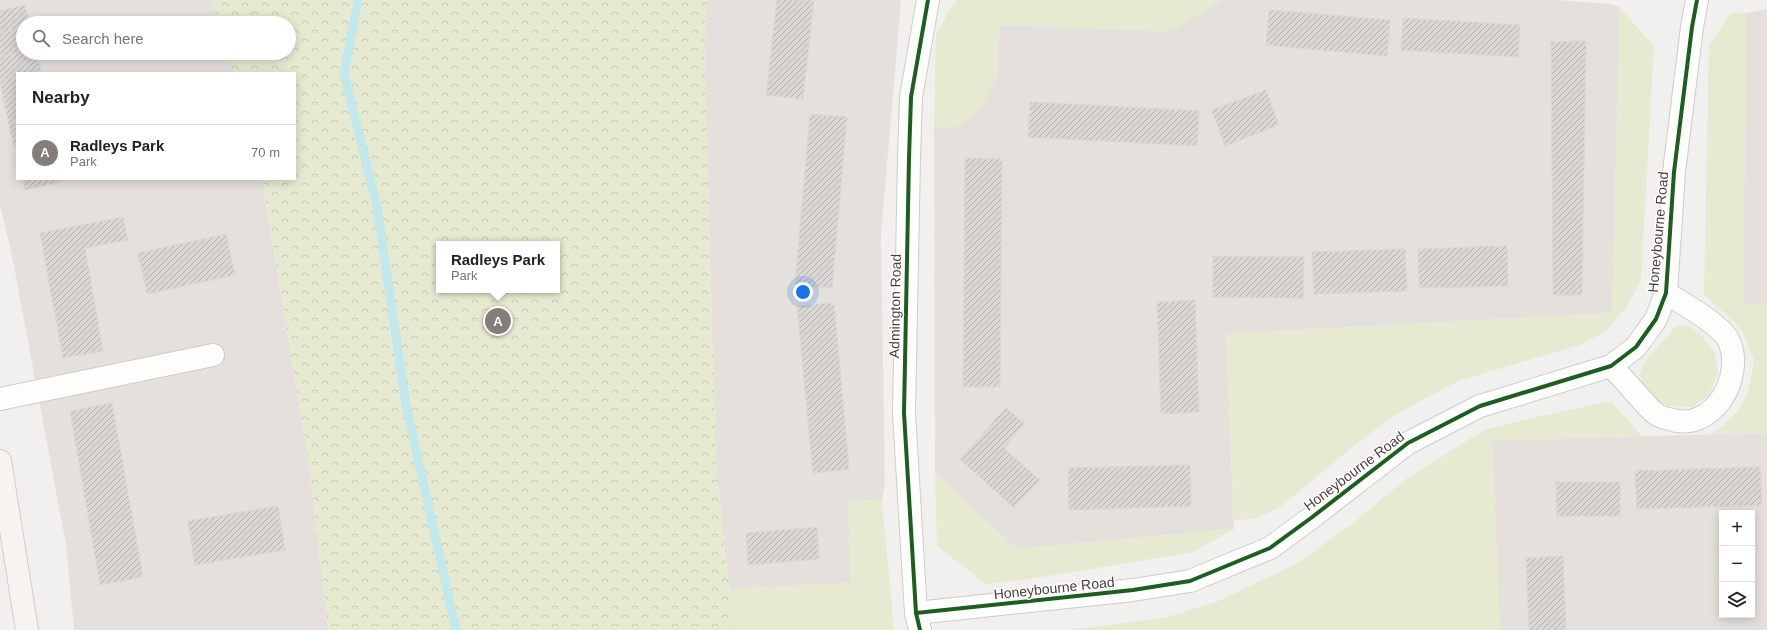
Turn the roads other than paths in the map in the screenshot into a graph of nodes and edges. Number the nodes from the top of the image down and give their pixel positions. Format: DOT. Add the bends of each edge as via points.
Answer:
graph roads {
  1 [pos="928,0"];
  2 [pos="1697,0"];
  3 [pos="1666,293"];
  4 [pos="213,355"];
  5 [pos="1611,366"];
  6 [pos="0,399"];
  7 [pos="0,461"];
  8 [pos="918,621"];
  9 [pos="27,630"];
  1 -- 8 [label="street, Admington Road" via="911,97 904,413"];
  2 -- 3 [label="street, Honeybourne Road" via="1674,172"];
  3 -- 5 [label="street, Honeybourne Road" via="1656,319 1636,347"];
  3 -- 5 [label="street, Honeybourne Road" via="1715,325 1728,340 1734,360 1724,396 1711,412 1687,422 1670,420 1655,413"];
  4 -- 6 [label="street"];
  5 -- 8 [label="street, Honeybourne Road" via="1480,406 1408,443 1270,548 1190,581"];
  7 -- 9 [label="street"];
}
